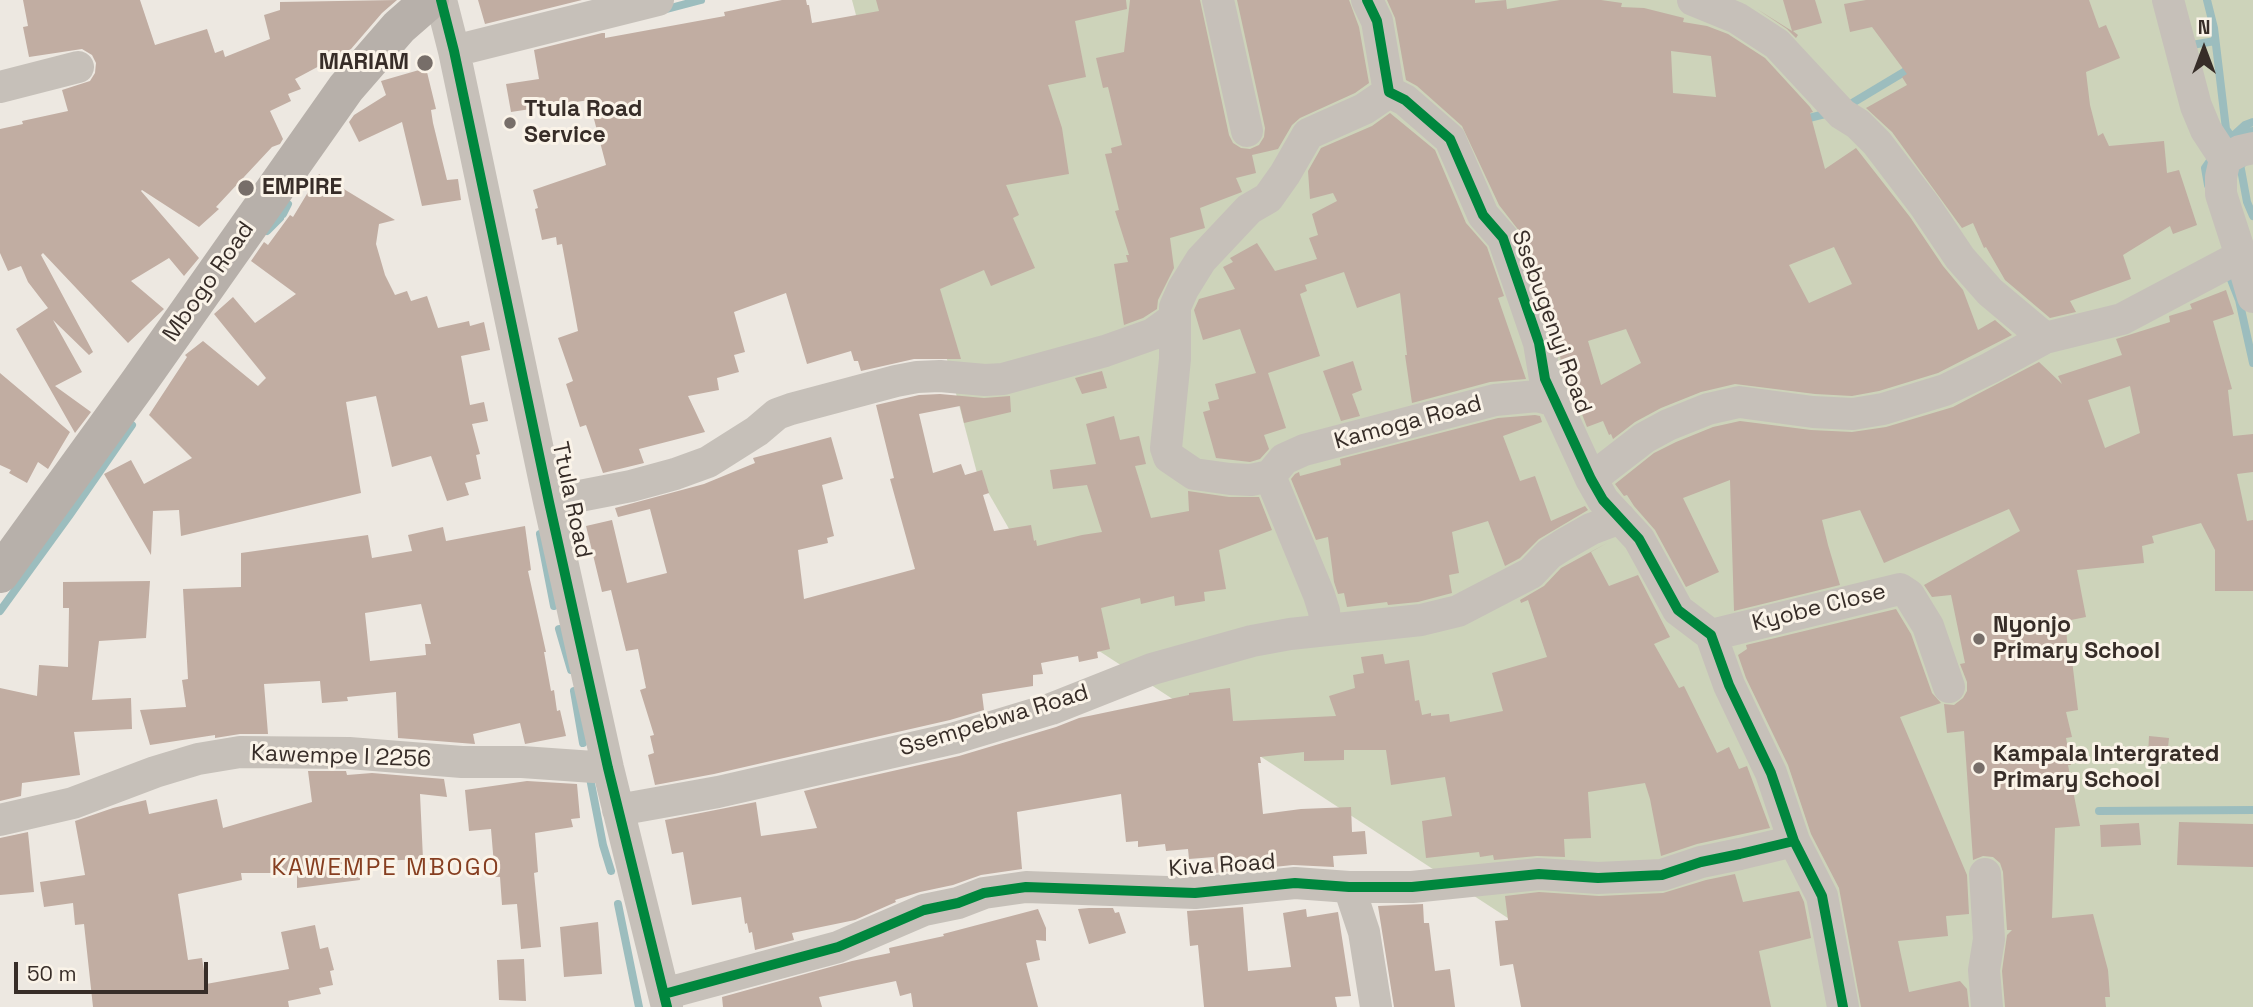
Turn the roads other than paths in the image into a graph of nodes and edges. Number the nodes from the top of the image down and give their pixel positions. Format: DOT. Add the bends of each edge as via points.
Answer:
graph roads {
  1 [pos="430,0"];
  2 [pos="440,0"];
  3 [pos="658,0"];
  4 [pos="1218,0"];
  5 [pos="1367,0"];
  6 [pos="1693,0"];
  7 [pos="2168,0"];
  8 [pos="454,51"];
  9 [pos="78,67"];
  10 [pos="0,87"];
  11 [pos="1390,92"];
  12 [pos="1247,131"];
  13 [pos="2239,153"];
  14 [pos="2241,256"];
  15 [pos="2253,297"];
  16 [pos="1175,318"];
  17 [pos="2045,338"];
  18 [pos="1556,401"];
  19 [pos="1270,476"];
  20 [pos="1591,479"];
  21 [pos="549,502"];
  22 [pos="1620,518"];
  23 [pos="0,574"];
  24 [pos="1326,630"];
  25 [pos="1711,635"];
  26 [pos="1949,687"];
  27 [pos="608,768"];
  28 [pos="618,810"];
  29 [pos="0,820"];
  30 [pos="1794,841"];
  31 [pos="1986,874"];
  32 [pos="1349,887"];
  33 [pos="666,1001"];
  34 [pos="1376,1007"];
  35 [pos="1843,1007"];
  36 [pos="1987,1007"];
  1 -- 23 [label="street, Mbogo Road" via="399,27 346,88"];
  2 -- 8 [label="street, Ttula Road"];
  3 -- 8 [label="street"];
  4 -- 12 [label="street"];
  5 -- 11 [label="street" via="1377,20"];
  6 -- 17 [label="street" via="1737,18 1777,44 1842,114 1877,143 1959,258 1990,292"];
  7 -- 13 [label="street" via="2206,130"];
  8 -- 21 [label="street, Ttula Road"];
  9 -- 10 [label="street"];
  11 -- 16 [label="street" via="1308,134 1268,198 1249,209 1201,260 1183,289"];
  11 -- 18 [label="street, Ssebugenyi Road" via="1450,139 1483,215 1503,238 1535,330 1545,379"];
  13 -- 14 [label="street" via="2221,177 2221,194"];
  14 -- 15 [label="street"];
  14 -- 17 [label="street" via="2122,319"];
  16 -- 19 [label="street" via="1166,448 1170,457 1194,474 1230,480"];
  16 -- 21 [label="street" via="1153,334 1003,379 917,377 791,409 708,462 675,474"];
  17 -- 20 [label="street" via="1945,390 1883,409 1853,414 1739,402 1707,409 1644,438"];
  18 -- 19 [label="street, Kamoga Road" via="1514,397 1304,450 1284,459"];
  18 -- 20 [label="street, Ssebugenyi Road"];
  19 -- 24 [label="street" via="1319,595"];
  20 -- 22 [label="street, Ssebugenyi Road"];
  21 -- 27 [label="street, Ttula Road"];
  22 -- 24 [label="street, Ssempebwa Road" via="1563,545 1531,573 1458,611"];
  22 -- 25 [label="street, Ssebugenyi Road" via="1639,539 1678,610"];
  24 -- 28 [label="street, Ssempebwa Road" via="1252,641 1152,669 1051,709 955,738"];
  25 -- 26 [label="street, Kyobe Close" via="1900,589 1909,594 1928,626"];
  25 -- 30 [label="street" via="1771,773"];
  27 -- 28 [label="street, Ttula Road"];
  27 -- 29 [label="street, Kawempe I 2256" via="349,753 240,752 198,759 73,803"];
  28 -- 33 [label="street, Ttula Road"];
  30 -- 32 [label="street, Kiva Road" via="1662,875 1598,878 1539,874 1412,887"];
  30 -- 35 [label="street" via="1822,896"];
  31 -- 36 [label="street"];
  32 -- 33 [label="street, Kiva Road" via="1295,883 1195,893 1026,887 984,893 924,910 838,947"];
  32 -- 34 [label="street" via="1364,932"];
}
